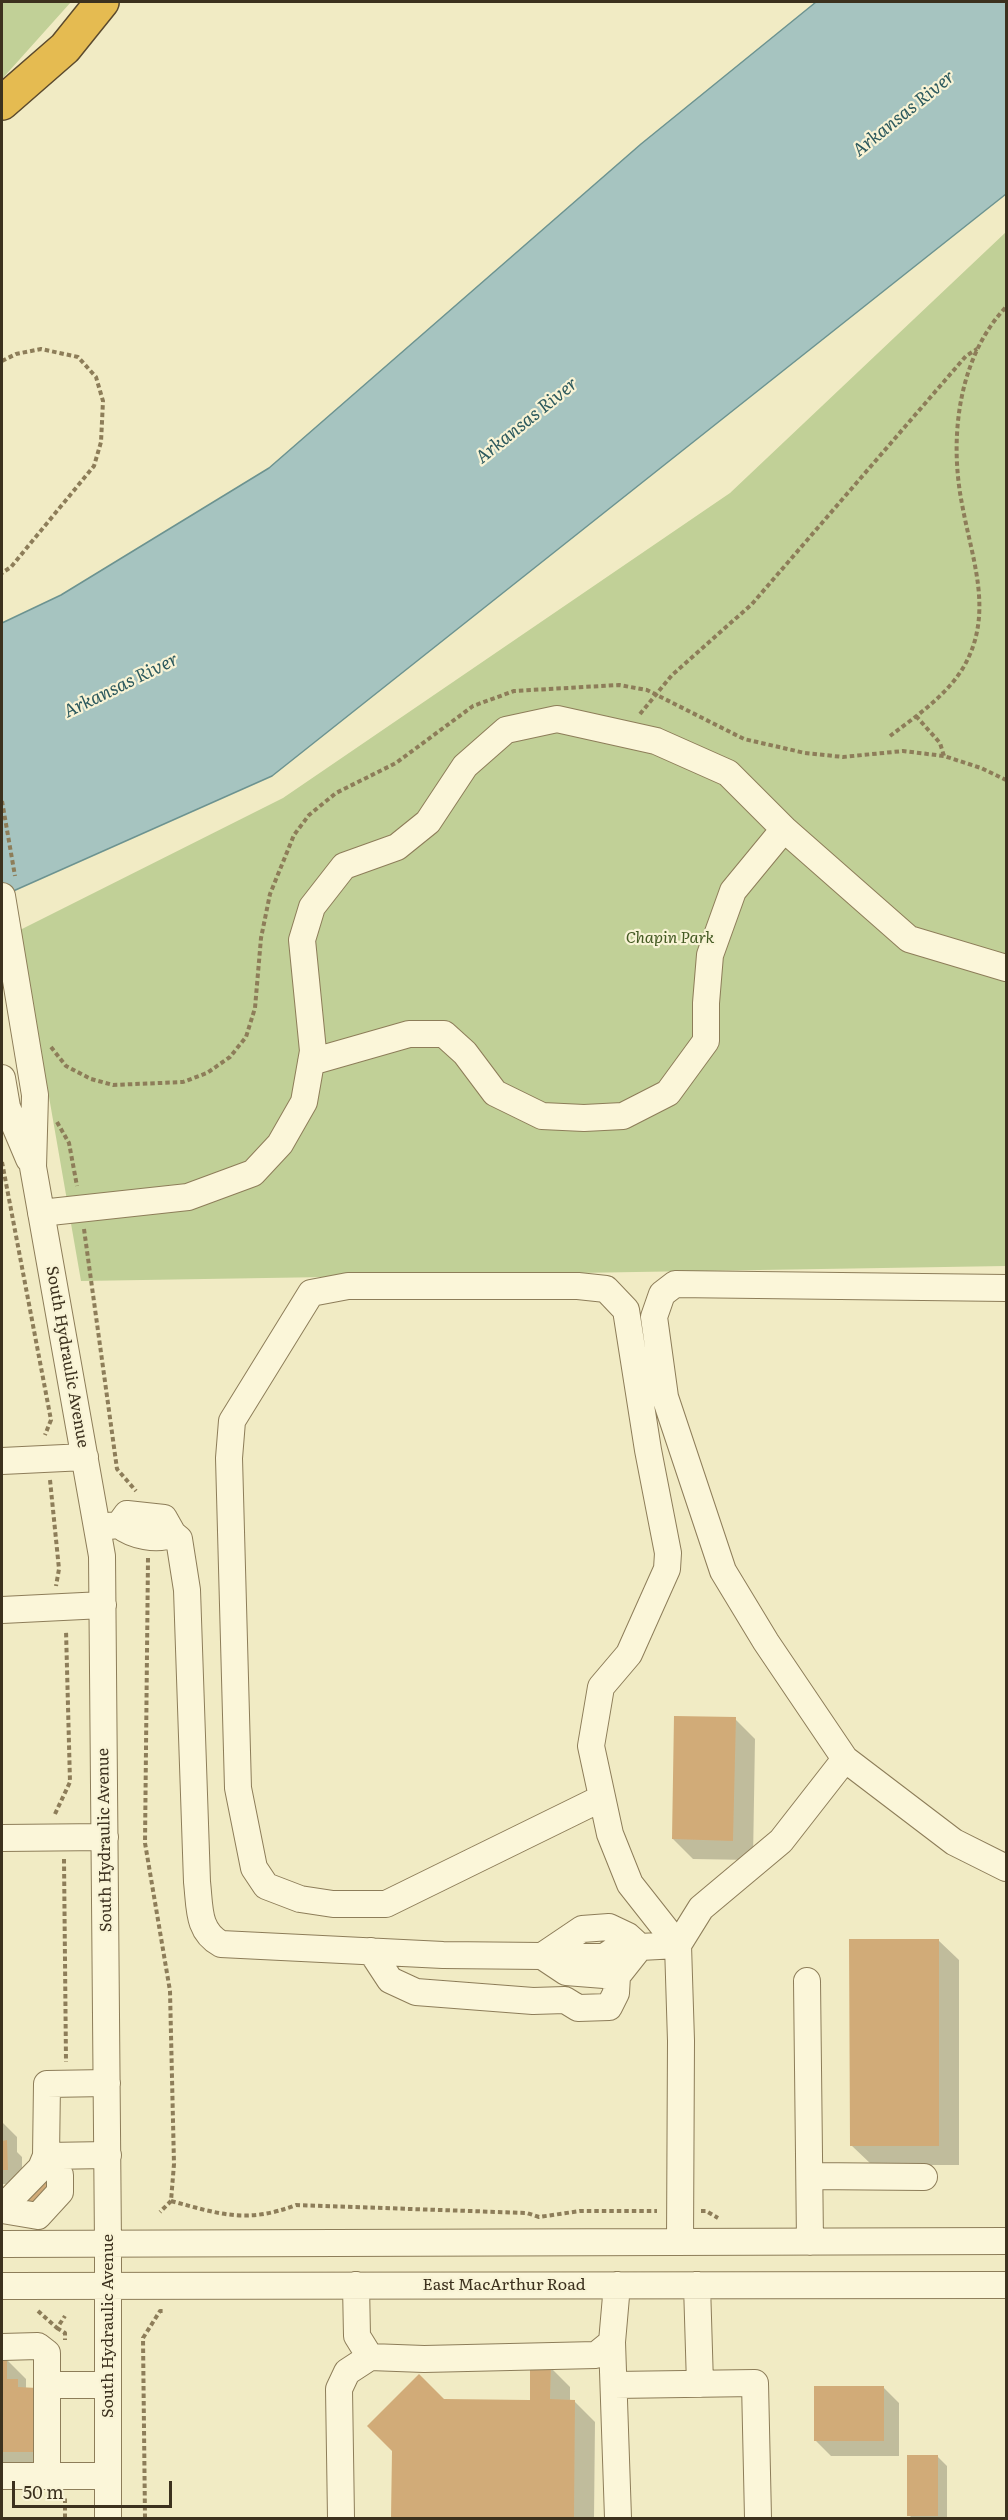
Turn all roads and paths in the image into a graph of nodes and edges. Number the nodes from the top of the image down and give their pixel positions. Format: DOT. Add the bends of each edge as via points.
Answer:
graph roads {
  1 [pos="102,2"];
  2 [pos="2,102"];
  3 [pos="1006,307"];
  4 [pos="977,349"];
  5 [pos="2,361"];
  6 [pos="2,573"];
  7 [pos="654,694"];
  8 [pos="916,716"];
  9 [pos="625,734"];
  10 [pos="890,736"];
  11 [pos="944,756"];
  12 [pos="1006,780"];
  13 [pos="784,829"];
  14 [pos="2,896"];
  15 [pos="1006,968"];
  16 [pos="49,1042"];
  17 [pos="311,1062"];
  18 [pos="2,1078"];
  19 [pos="2,1162"];
  20 [pos="33,1167"];
  21 [pos="41,1213"];
  22 [pos="83,1219"];
  23 [pos="1006,1288"];
  24 [pos="85,1457"];
  25 [pos="45,1459"];
  26 [pos="2,1461"];
  27 [pos="146,1525"];
  28 [pos="108,1526"];
  29 [pos="103,1605"];
  30 [pos="61,1608"];
  31 [pos="2,1610"];
  32 [pos="845,1759"];
  33 [pos="602,1798"];
  34 [pos="52,1818"];
  35 [pos="105,1837"];
  36 [pos="2,1838"];
  37 [pos="1006,1868"];
  38 [pos="678,1945"];
  39 [pos="640,1947"];
  40 [pos="371,1951"];
  41 [pos="542,1956"];
  42 [pos="616,1973"];
  43 [pos="807,1981"];
  44 [pos="107,2083"];
  45 [pos="108,2155"];
  46 [pos="46,2156"];
  47 [pos="810,2176"];
  48 [pos="924,2177"];
  49 [pos="171,2201"];
  50 [pos="2,2209"];
  51 [pos="680,2211"];
  52 [pos="160,2212"];
  53 [pos="723,2221"];
  54 [pos="1006,2241"];
  55 [pos="680,2242"];
  56 [pos="810,2242"];
  57 [pos="2,2244"];
  58 [pos="108,2244"];
  59 [pos="108,2285"];
  60 [pos="356,2285"];
  61 [pos="617,2285"];
  62 [pos="698,2285"];
  63 [pos="1006,2285"];
  64 [pos="2,2286"];
  65 [pos="30,2311"];
  66 [pos="160,2311"];
  67 [pos="65,2316"];
  68 [pos="612,2342"];
  69 [pos="2,2347"];
  70 [pos="370,2357"];
  71 [pos="700,2384"];
  72 [pos="46,2385"];
  73 [pos="108,2385"];
  74 [pos="614,2385"];
  75 [pos="2,2476"];
  76 [pos="47,2476"];
  77 [pos="108,2476"];
  78 [pos="108,2518"];
  79 [pos="145,2518"];
  80 [pos="341,2518"];
  81 [pos="618,2518"];
  82 [pos="758,2518"];
  1 -- 2 [label="highway" via="65,48"];
  3 -- 4 [label="path"];
  4 -- 7 [label="path" via="966,356 752,604"];
  4 -- 8 [label="path" via="961,401 957,462 980,583 981,610 976,638 962,669"];
  5 -- 6 [label="path" via="41,349 78,357 96,377 103,401 101,442 94,466"];
  7 -- 9 [label="path"];
  7 -- 11 [label="path" via="744,739 805,753 843,757 903,751"];
  7 -- 16 [label="path" via="619,685 514,691 473,706 396,763 336,794 309,815 294,835 270,894 261,938 255,1008 246,1037 230,1057 207,1073 183,1082 113,1085 66,1066"];
  8 -- 10 [label="path"];
  8 -- 11 [label="path" via="940,743"];
  9 -- 13 [label="street" via="657,741 728,773"];
  9 -- 17 [label="street" via="557,719 507,730 465,766 428,822 398,847 344,867 312,907 302,940"];
  11 -- 12 [label="path"];
  13 -- 15 [label="street" via="909,939"];
  13 -- 17 [label="street" via="733,891 710,954 706,1041 668,1093 623,1116 542,1116 495,1093 465,1053 444,1034 409,1034"];
  14 -- 20 [label="street, South Hydraulic Avenue" via="35,1095"];
  17 -- 21 [label="street" via="304,1102 280,1144 254,1173 188,1197"];
  18 -- 20 [label="street, South Hydraulic Avenue" via="7,1107"];
  19 -- 25 [label="path" via="51,1420 41,1445"];
  20 -- 21 [label="street, South Hydraulic Avenue"];
  21 -- 24 [label="street, South Hydraulic Avenue"];
  22 -- 27 [label="path" via="117,1469 144,1500"];
  23 -- 32 [label="street" via="675,1284 662,1294 654,1317 665,1397 723,1571"];
  24 -- 25 [label="street"];
  24 -- 28 [label="street, South Hydraulic Avenue"];
  25 -- 26 [label="street"];
  25 -- 30 [label="path" via="59,1569 55,1593"];
  27 -- 28 [label="street" via="127,1514"];
  27 -- 40 [label="street" via="164,1518 179,1539 187,1590 197,1882 203,1928 221,1944"];
  27 -- 49 [label="path" via="145,1843 170,1991 174,2164"];
  28 -- 29 [label="street, South Hydraulic Avenue" via="102,1556"];
  29 -- 30 [label="street"];
  29 -- 35 [label="street, South Hydraulic Avenue"];
  30 -- 31 [label="street"];
  30 -- 34 [label="path" via="66,1620 70,1782"];
  32 -- 37 [label="street" via="954,1842"];
  32 -- 38 [label="street" via="781,1840 701,1908"];
  33 -- 33 [label="street" via="591,1746 601,1687 629,1654 668,1561 626,1310 606,1289 579,1286 348,1286 311,1293 232,1421 229,1458 238,1788 254,1868 266,1886 300,1899 333,1904 386,1904"];
  33 -- 38 [label="street" via="610,1834 630,1884"];
  35 -- 36 [label="street"];
  35 -- 44 [label="street, South Hydraulic Avenue"];
  38 -- 39 [label="street"];
  38 -- 51 [label="street"];
  39 -- 41 [label="street" via="609,1927 582,1929"];
  39 -- 42 [label="street"];
  40 -- 41 [label="street"];
  40 -- 42 [label="street" via="390,1980 416,1992 565,2000 578,2008 609,2007"];
  41 -- 42 [label="street" via="566,1972"];
  41 -- 42 [label="street" via="569,1952 580,1957 604,1957"];
  43 -- 47 [label="street"];
  44 -- 45 [label="street, South Hydraulic Avenue"];
  44 -- 46 [label="street" via="46,2084"];
  45 -- 46 [label="street"];
  45 -- 58 [label="street, South Hydraulic Avenue"];
  46 -- 50 [label="street" via="60,2175 60,2192 38,2216"];
  47 -- 48 [label="street"];
  47 -- 56 [label="street"];
  49 -- 51 [label="path" via="228,2216 273,2214 296,2205 527,2213 539,2217 580,2211"];
  49 -- 52 [label="path"];
  51 -- 53 [label="path" via="706,2211"];
  51 -- 55 [label="street"];
  54 -- 56 [label="street"];
  55 -- 56 [label="street"];
  55 -- 58 [label="street"];
  57 -- 58 [label="street"];
  58 -- 59 [label="street, South Hydraulic Avenue"];
  59 -- 60 [label="street, East MacArthur Road"];
  59 -- 64 [label="street, East MacArthur Road"];
  59 -- 73 [label="street, South Hydraulic Avenue"];
  60 -- 61 [label="street, East MacArthur Road"];
  60 -- 70 [label="street" via="357,2336"];
  61 -- 62 [label="street, East MacArthur Road"];
  61 -- 68 [label="street"];
  62 -- 63 [label="street, East MacArthur Road"];
  62 -- 71 [label="street"];
  65 -- 67 [label="path" via="39,2311 57,2328"];
  66 -- 79 [label="path" via="143,2338"];
  68 -- 70 [label="street" via="596,2355"];
  68 -- 74 [label="street"];
  69 -- 72 [label="street" via="38,2346 46,2353"];
  70 -- 80 [label="street" via="347,2372 339,2389"];
  71 -- 74 [label="street"];
  71 -- 82 [label="street" via="755,2383"];
  72 -- 73 [label="street"];
  72 -- 76 [label="street"];
  73 -- 77 [label="street, South Hydraulic Avenue"];
  74 -- 81 [label="street"];
  75 -- 76 [label="street"];
  76 -- 77 [label="street"];
  77 -- 78 [label="street, South Hydraulic Avenue"];
}
